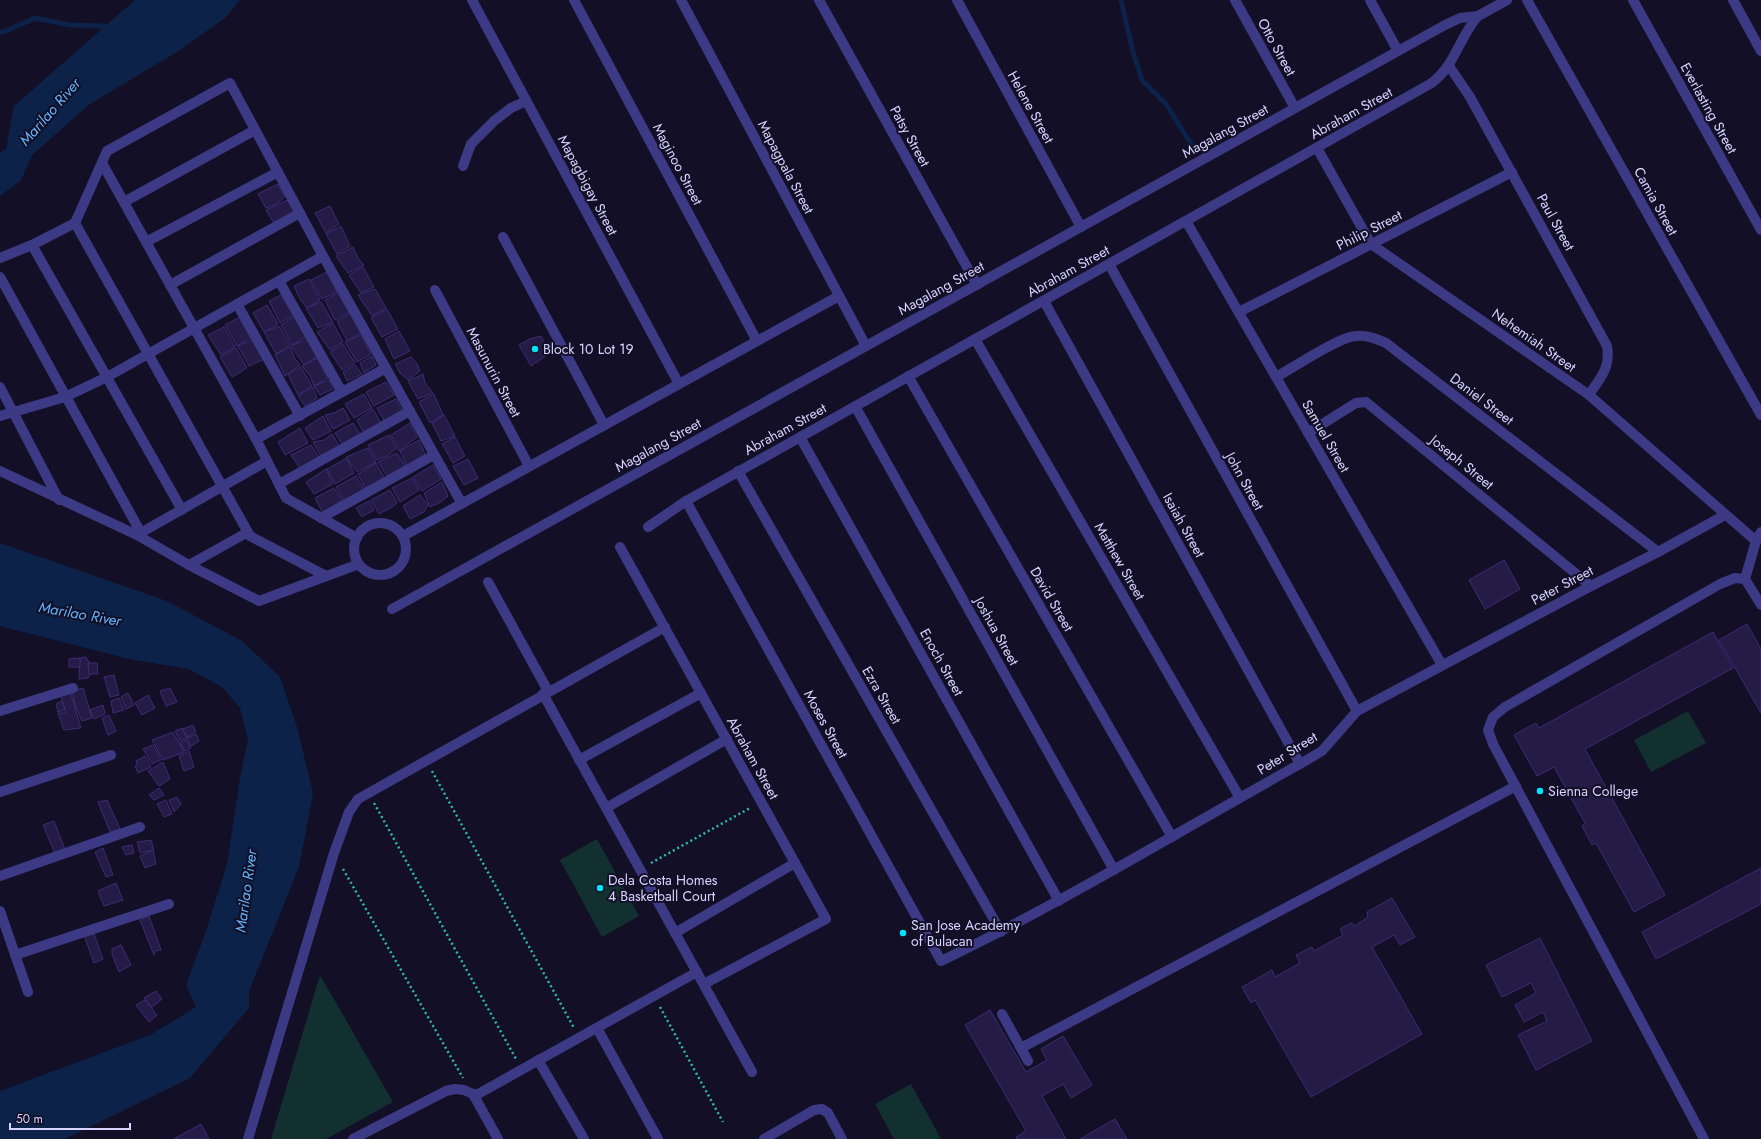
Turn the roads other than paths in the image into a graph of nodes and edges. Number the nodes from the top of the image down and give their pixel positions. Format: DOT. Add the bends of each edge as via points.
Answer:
graph roads {
  1 [pos="472,0"];
  2 [pos="574,0"];
  3 [pos="681,0"];
  4 [pos="819,0"];
  5 [pos="957,0"];
  6 [pos="1235,0"];
  7 [pos="1370,0"];
  8 [pos="1507,0"];
  9 [pos="1527,0"];
  10 [pos="1633,0"];
  11 [pos="1733,0"];
  12 [pos="1478,16"];
  13 [pos="1398,51"];
  14 [pos="1761,51"];
  15 [pos="1450,66"];
  16 [pos="526,101"];
  17 [pos="1295,108"];
  18 [pos="255,130"];
  19 [pos="1316,148"];
  20 [pos="102,163"];
  21 [pos="463,166"];
  22 [pos="278,172"];
  23 [pos="1512,172"];
  24 [pos="124,202"];
  25 [pos="300,213"];
  26 [pos="1186,221"];
  27 [pos="75,223"];
  28 [pos="1081,227"];
  29 [pos="1761,230"];
  30 [pos="503,237"];
  31 [pos="146,242"];
  32 [pos="1371,244"];
  33 [pos="32,245"];
  34 [pos="323,256"];
  35 [pos="0,258"];
  36 [pos="1109,264"];
  37 [pos="0,277"];
  38 [pos="279,281"];
  39 [pos="170,285"];
  40 [pos="977,285"];
  41 [pos="435,290"];
  42 [pos="839,296"];
  43 [pos="1044,301"];
  44 [pos="237,304"];
  45 [pos="1239,312"];
  46 [pos="194,328"];
  47 [pos="975,339"];
  48 [pos="757,341"];
  49 [pos="866,346"];
  50 [pos="148,353"];
  51 [pos="386,368"];
  52 [pos="107,376"];
  53 [pos="908,376"];
  54 [pos="1276,377"];
  55 [pos="679,384"];
  56 [pos="0,387"];
  57 [pos="342,392"];
  58 [pos="1589,395"];
  59 [pos="65,397"];
  60 [pos="855,406"];
  61 [pos="410,411"];
  62 [pos="15,413"];
  63 [pos="1761,415"];
  64 [pos="0,416"];
  65 [pos="300,416"];
  66 [pos="604,425"];
  67 [pos="1308,433"];
  68 [pos="800,437"];
  69 [pos="256,439"];
  70 [pos="434,455"];
  71 [pos="267,461"];
  72 [pos="529,466"];
  73 [pos="0,471"];
  74 [pos="738,471"];
  75 [pos="279,484"];
  76 [pos="223,486"];
  77 [pos="59,500"];
  78 [pos="686,501"];
  79 [pos="462,504"];
  80 [pos="182,510"];
  81 [pos="1725,515"];
  82 [pos="322,518"];
  83 [pos="648,527"];
  84 [pos="248,532"];
  85 [pos="139,534"];
  86 [pos="403,536"];
  87 [pos="1759,537"];
  88 [pos="357,538"];
  89 [pos="620,547"];
  90 [pos="1658,552"];
  91 [pos="359,564"];
  92 [pos="189,565"];
  93 [pos="326,576"];
  94 [pos="1745,579"];
  95 [pos="488,582"];
  96 [pos="1591,586"];
  97 [pos="1761,605"];
  98 [pos="392,609"];
  99 [pos="665,627"];
  100 [pos="1442,665"];
  101 [pos="73,688"];
  102 [pos="546,693"];
  103 [pos="701,693"];
  104 [pos="0,711"];
  105 [pos="1357,711"];
  106 [pos="727,739"];
  107 [pos="111,755"];
  108 [pos="579,760"];
  109 [pos="1300,764"];
  110 [pos="1516,786"];
  111 [pos="0,792"];
  112 [pos="1240,798"];
  113 [pos="606,808"];
  114 [pos="140,827"];
  115 [pos="1172,837"];
  116 [pos="795,863"];
  117 [pos="1114,870"];
  118 [pos="0,876"];
  119 [pos="1059,901"];
  120 [pos="169,904"];
  121 [pos="0,911"];
  122 [pos="1001,932"];
  123 [pos="675,933"];
  124 [pos="15,955"];
  125 [pos="941,961"];
  126 [pos="697,972"];
  127 [pos="704,984"];
  128 [pos="28,992"];
  129 [pos="1002,1014"];
  130 [pos="597,1028"];
  131 [pos="1021,1048"];
  132 [pos="538,1060"];
  133 [pos="1028,1062"];
  134 [pos="752,1072"];
  135 [pos="473,1094"];
  136 [pos="248,1139"];
  137 [pos="353,1139"];
  138 [pos="498,1139"];
  139 [pos="584,1139"];
  140 [pos="658,1139"];
  141 [pos="764,1139"];
  142 [pos="842,1139"];
  143 [pos="1704,1139"];
  1 -- 16 [label="street, Mapagbigay Street"];
  2 -- 48 [label="street, Maginoo Street"];
  3 -- 42 [label="street, Mapagpala Street"];
  4 -- 40 [label="street, Patsy Street"];
  5 -- 28 [label="street, Helene Street"];
  6 -- 17 [label="street, Otto Street"];
  7 -- 13 [label="street"];
  8 -- 12 [label="street, Magalang Street"];
  9 -- 63 [label="street, Camia Street"];
  10 -- 29 [label="street, Everlasting Street"];
  11 -- 14 [label="street"];
  12 -- 13 [label="street, Magalang Street" via="1453,21"];
  12 -- 15 [label="street, Abraham Street" via="1465,32"];
  13 -- 17 [label="street, Magalang Street"];
  15 -- 19 [label="street, Abraham Street" via="1430,84"];
  15 -- 23 [label="street, Paul Street"];
  16 -- 21 [label="street" via="511,108 494,121 471,144"];
  16 -- 55 [label="street, Mapagbigay Street"];
  17 -- 28 [label="street, Magalang Street"];
  18 -- 20 [label="street" via="230,83 107,151"];
  18 -- 22 [label="street"];
  18 -- 24 [label="street"];
  19 -- 26 [label="street, Abraham Street"];
  19 -- 32 [label="street, Nehemiah Street"];
  20 -- 24 [label="street"];
  20 -- 27 [label="street"];
  22 -- 25 [label="street"];
  22 -- 31 [label="street"];
  23 -- 32 [label="street, Philip Street"];
  23 -- 58 [label="street, Paul Street" via="1607,346 1608,364"];
  24 -- 31 [label="street"];
  25 -- 34 [label="street"];
  25 -- 39 [label="street"];
  26 -- 36 [label="street, Abraham Street"];
  26 -- 45 [label="street, Samuel Street"];
  27 -- 33 [label="street"];
  27 -- 50 [label="street"];
  28 -- 40 [label="street, Magalang Street"];
  30 -- 66 [label="street"];
  31 -- 39 [label="street"];
  32 -- 45 [label="street, Philip Street"];
  32 -- 58 [label="street, Nehemiah Street"];
  33 -- 35 [label="street"];
  33 -- 52 [label="street"];
  34 -- 38 [label="street"];
  34 -- 51 [label="street"];
  36 -- 43 [label="street, Abraham Street"];
  36 -- 105 [label="street, John Street"];
  37 -- 59 [label="street"];
  38 -- 44 [label="street"];
  38 -- 57 [label="street"];
  39 -- 46 [label="street"];
  40 -- 49 [label="street, Magalang Street"];
  41 -- 72 [label="street, Masunurin Street"];
  42 -- 48 [label="street"];
  42 -- 49 [label="street, Mapagpala Street"];
  43 -- 47 [label="street, Abraham Street"];
  43 -- 109 [label="street, Isaiah Street"];
  44 -- 46 [label="street"];
  44 -- 65 [label="street"];
  45 -- 54 [label="street, Samuel Street"];
  46 -- 50 [label="street"];
  46 -- 69 [label="street"];
  47 -- 53 [label="street, Abraham Street"];
  47 -- 112 [label="street, Matthew Street"];
  48 -- 55 [label="street"];
  49 -- 98 [label="street, Magalang Street"];
  50 -- 52 [label="street"];
  50 -- 76 [label="street"];
  51 -- 57 [label="street"];
  51 -- 61 [label="street"];
  52 -- 59 [label="street"];
  52 -- 80 [label="street"];
  53 -- 60 [label="street, Abraham Street"];
  53 -- 115 [label="street, David Street"];
  54 -- 67 [label="street, Samuel Street"];
  54 -- 90 [label="street, Daniel Street" via="1339,341 1355,335 1371,336 1393,348"];
  55 -- 66 [label="street"];
  56 -- 62 [label="street"];
  57 -- 65 [label="street"];
  58 -- 81 [label="street, Nehemiah Street"];
  59 -- 62 [label="street"];
  59 -- 85 [label="street"];
  60 -- 68 [label="street, Abraham Street"];
  60 -- 117 [label="street, Joshua Street"];
  61 -- 70 [label="street"];
  61 -- 75 [label="street"];
  62 -- 64 [label="street"];
  62 -- 77 [label="street"];
  65 -- 69 [label="street"];
  66 -- 72 [label="street"];
  67 -- 96 [label="street, Joseph Street" via="1356,403 1366,402"];
  67 -- 100 [label="street, Samuel Street"];
  68 -- 74 [label="street, Abraham Street"];
  68 -- 119 [label="street, Enoch Street"];
  69 -- 71 [label="street"];
  70 -- 79 [label="street"];
  70 -- 82 [label="street"];
  71 -- 75 [label="street"];
  71 -- 76 [label="street"];
  72 -- 79 [label="street"];
  73 -- 77 [label="street"];
  74 -- 78 [label="street, Abraham Street"];
  74 -- 122 [label="street, Ezra Street"];
  75 -- 82 [label="street" via="286,498"];
  76 -- 80 [label="street"];
  76 -- 84 [label="street"];
  77 -- 85 [label="street"];
  78 -- 83 [label="street, Abraham Street"];
  78 -- 125 [label="street, Moses Street"];
  79 -- 86 [label="street"];
  80 -- 85 [label="street"];
  81 -- 87 [label="street, Nehemiah Street"];
  81 -- 90 [label="street, Peter Street"];
  82 -- 88 [label="street"];
  84 -- 92 [label="street"];
  84 -- 93 [label="street" via="250,536"];
  85 -- 92 [label="street"];
  86 -- 88 [label="street" via="393,526 379,523 366,528"];
  86 -- 91 [label="street" via="406,551 400,565 394,570 380,574 372,573"];
  87 -- 94 [label="street"];
  88 -- 91 [label="street" via="354,547"];
  89 -- 99 [label="street, Abraham Street"];
  90 -- 96 [label="street, Peter Street"];
  91 -- 93 [label="street"];
  92 -- 93 [label="street" via="259,601"];
  94 -- 97 [label="street"];
  94 -- 110 [label="street" via="1735,578 1720,584 1505,707 1494,717 1488,730"];
  95 -- 102 [label="street"];
  96 -- 100 [label="street, Peter Street"];
  99 -- 102 [label="street"];
  99 -- 103 [label="street, Abraham Street"];
  100 -- 105 [label="street, Peter Street"];
  101 -- 104 [label="street"];
  102 -- 108 [label="street"];
  102 -- 136 [label="street" via="368,793 350,808 334,853"];
  103 -- 106 [label="street, Abraham Street"];
  103 -- 108 [label="street"];
  105 -- 109 [label="street, Peter Street" via="1322,751"];
  106 -- 113 [label="street"];
  106 -- 116 [label="street, Abraham Street"];
  107 -- 111 [label="street"];
  108 -- 113 [label="street"];
  109 -- 112 [label="street, Peter Street"];
  110 -- 131 [label="street"];
  110 -- 143 [label="street"];
  112 -- 115 [label="street, Peter Street"];
  113 -- 123 [label="street"];
  114 -- 118 [label="street"];
  115 -- 117 [label="street, Peter Street"];
  116 -- 123 [label="street"];
  116 -- 127 [label="street, Abraham Street" via="826,919"];
  117 -- 119 [label="street, Peter Street"];
  119 -- 122 [label="street, Peter Street"];
  120 -- 124 [label="street"];
  121 -- 124 [label="street"];
  122 -- 125 [label="street, Peter Street"];
  123 -- 126 [label="street"];
  124 -- 128 [label="street"];
  126 -- 127 [label="street"];
  126 -- 130 [label="street"];
  127 -- 134 [label="street"];
  129 -- 131 [label="street"];
  130 -- 132 [label="street"];
  130 -- 140 [label="street"];
  131 -- 133 [label="street"];
  132 -- 135 [label="street" via="478,1094"];
  132 -- 139 [label="street"];
  135 -- 137 [label="street" via="455,1089 446,1091"];
  135 -- 138 [label="street"];
  141 -- 142 [label="street" via="814,1110 822,1109 828,1113"];
}
